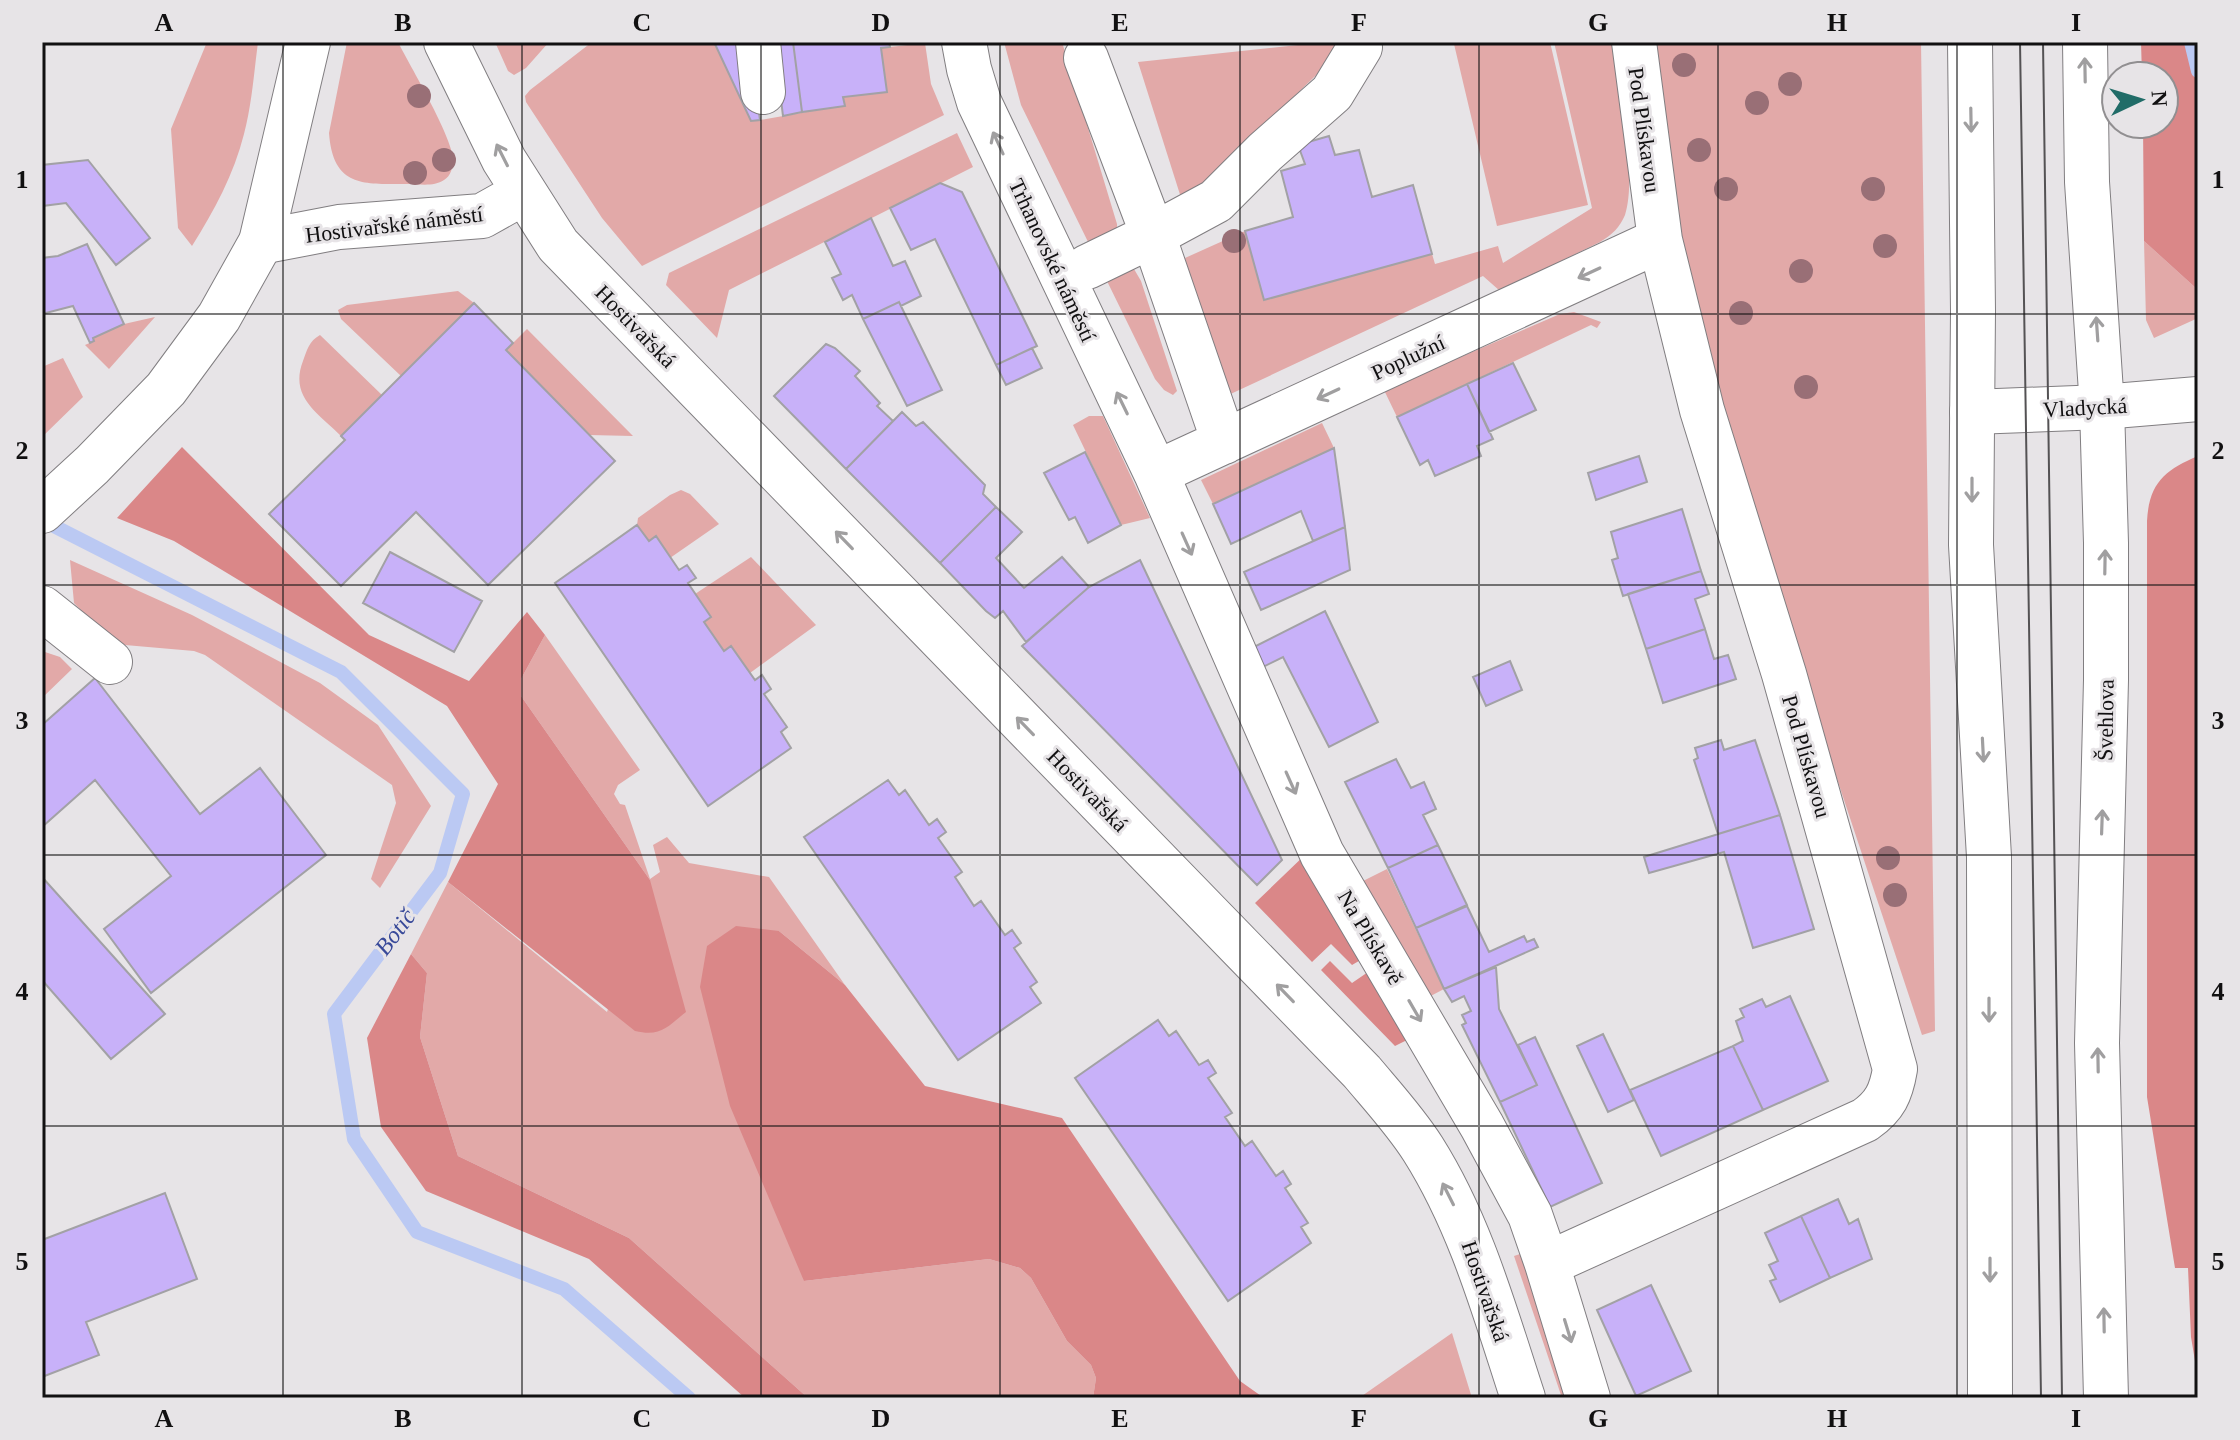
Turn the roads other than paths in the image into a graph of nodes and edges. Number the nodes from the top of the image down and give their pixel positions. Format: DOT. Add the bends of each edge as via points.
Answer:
graph roads {
  1 [pos="308,42"];
  2 [pos="446,42"];
  3 [pos="758,42"];
  4 [pos="964,42"];
  5 [pos="1634,42"];
  6 [pos="1970,42"];
  7 [pos="2085,42"];
  8 [pos="1360,47"];
  9 [pos="1086,58"];
  10 [pos="763,92"];
  11 [pos="523,193"];
  12 [pos="1153,235"];
  13 [pos="1660,240"];
  14 [pos="261,242"];
  15 [pos="1087,267"];
  16 [pos="2198,399"];
  17 [pos="2102,407"];
  18 [pos="1972,412"];
  19 [pos="1224,442"];
  20 [pos="1156,473"];
  21 [pos="42,511"];
  22 [pos="42,608"];
  23 [pos="110,662"];
  24 [pos="1547,1264"];
  25 [pos="1523,1398"];
  26 [pos="1588,1398"];
  27 [pos="1990,1398"];
  28 [pos="2106,1398"];
  1 -- 14 [label="street"];
  11 -- 2 [label="street, one-way"];
  3 -- 10 [label="street"];
  20 -- 4 [label="street, Trhanovské náměstí, one-way" via="979,102"];
  5 -- 13 [label="street, Pod Plískavou"];
  6 -- 18 [label="street, one-way"];
  17 -- 7 [label="street, Švehlova, one-way" via="2087,182"];
  8 -- 12 [label="street" via="1332,93 1216,201"];
  9 -- 12 [label="street"];
  11 -- 14 [label="street, Hostivařské náměstí" via="482,216 339,227"];
  25 -- 11 [label="street, Hostivařská, one-way" via="1470,1240 1448,1194 1422,1148 1362,1072 558,245"];
  12 -- 15 [label="street"];
  12 -- 19 [label="street"];
  13 -- 19 [label="street, Poplužní, one-way"];
  13 -- 24 [label="street, Pod Plískavou" via="1702,410 1784,674 1895,1069 1889,1097 1865,1120"];
  14 -- 21 [label="street" via="219,317 166,389"];
  16 -- 17 [label="street, Vladycká"];
  17 -- 18 [label="street, Vladycká"];
  28 -- 17 [label="street, Švehlova, one-way" via="2097,1043 2106,680"];
  18 -- 27 [label="street, one-way" via="1971,545 1989,857"];
  19 -- 20 [label="street, Poplužní"];
  20 -- 24 [label="street, Na Plískavě, one-way" via="1322,854 1482,1126 1520,1196"];
  22 -- 23 [label="street"];
  24 -- 26 [label="street, Na Plískavě, one-way"];
}
